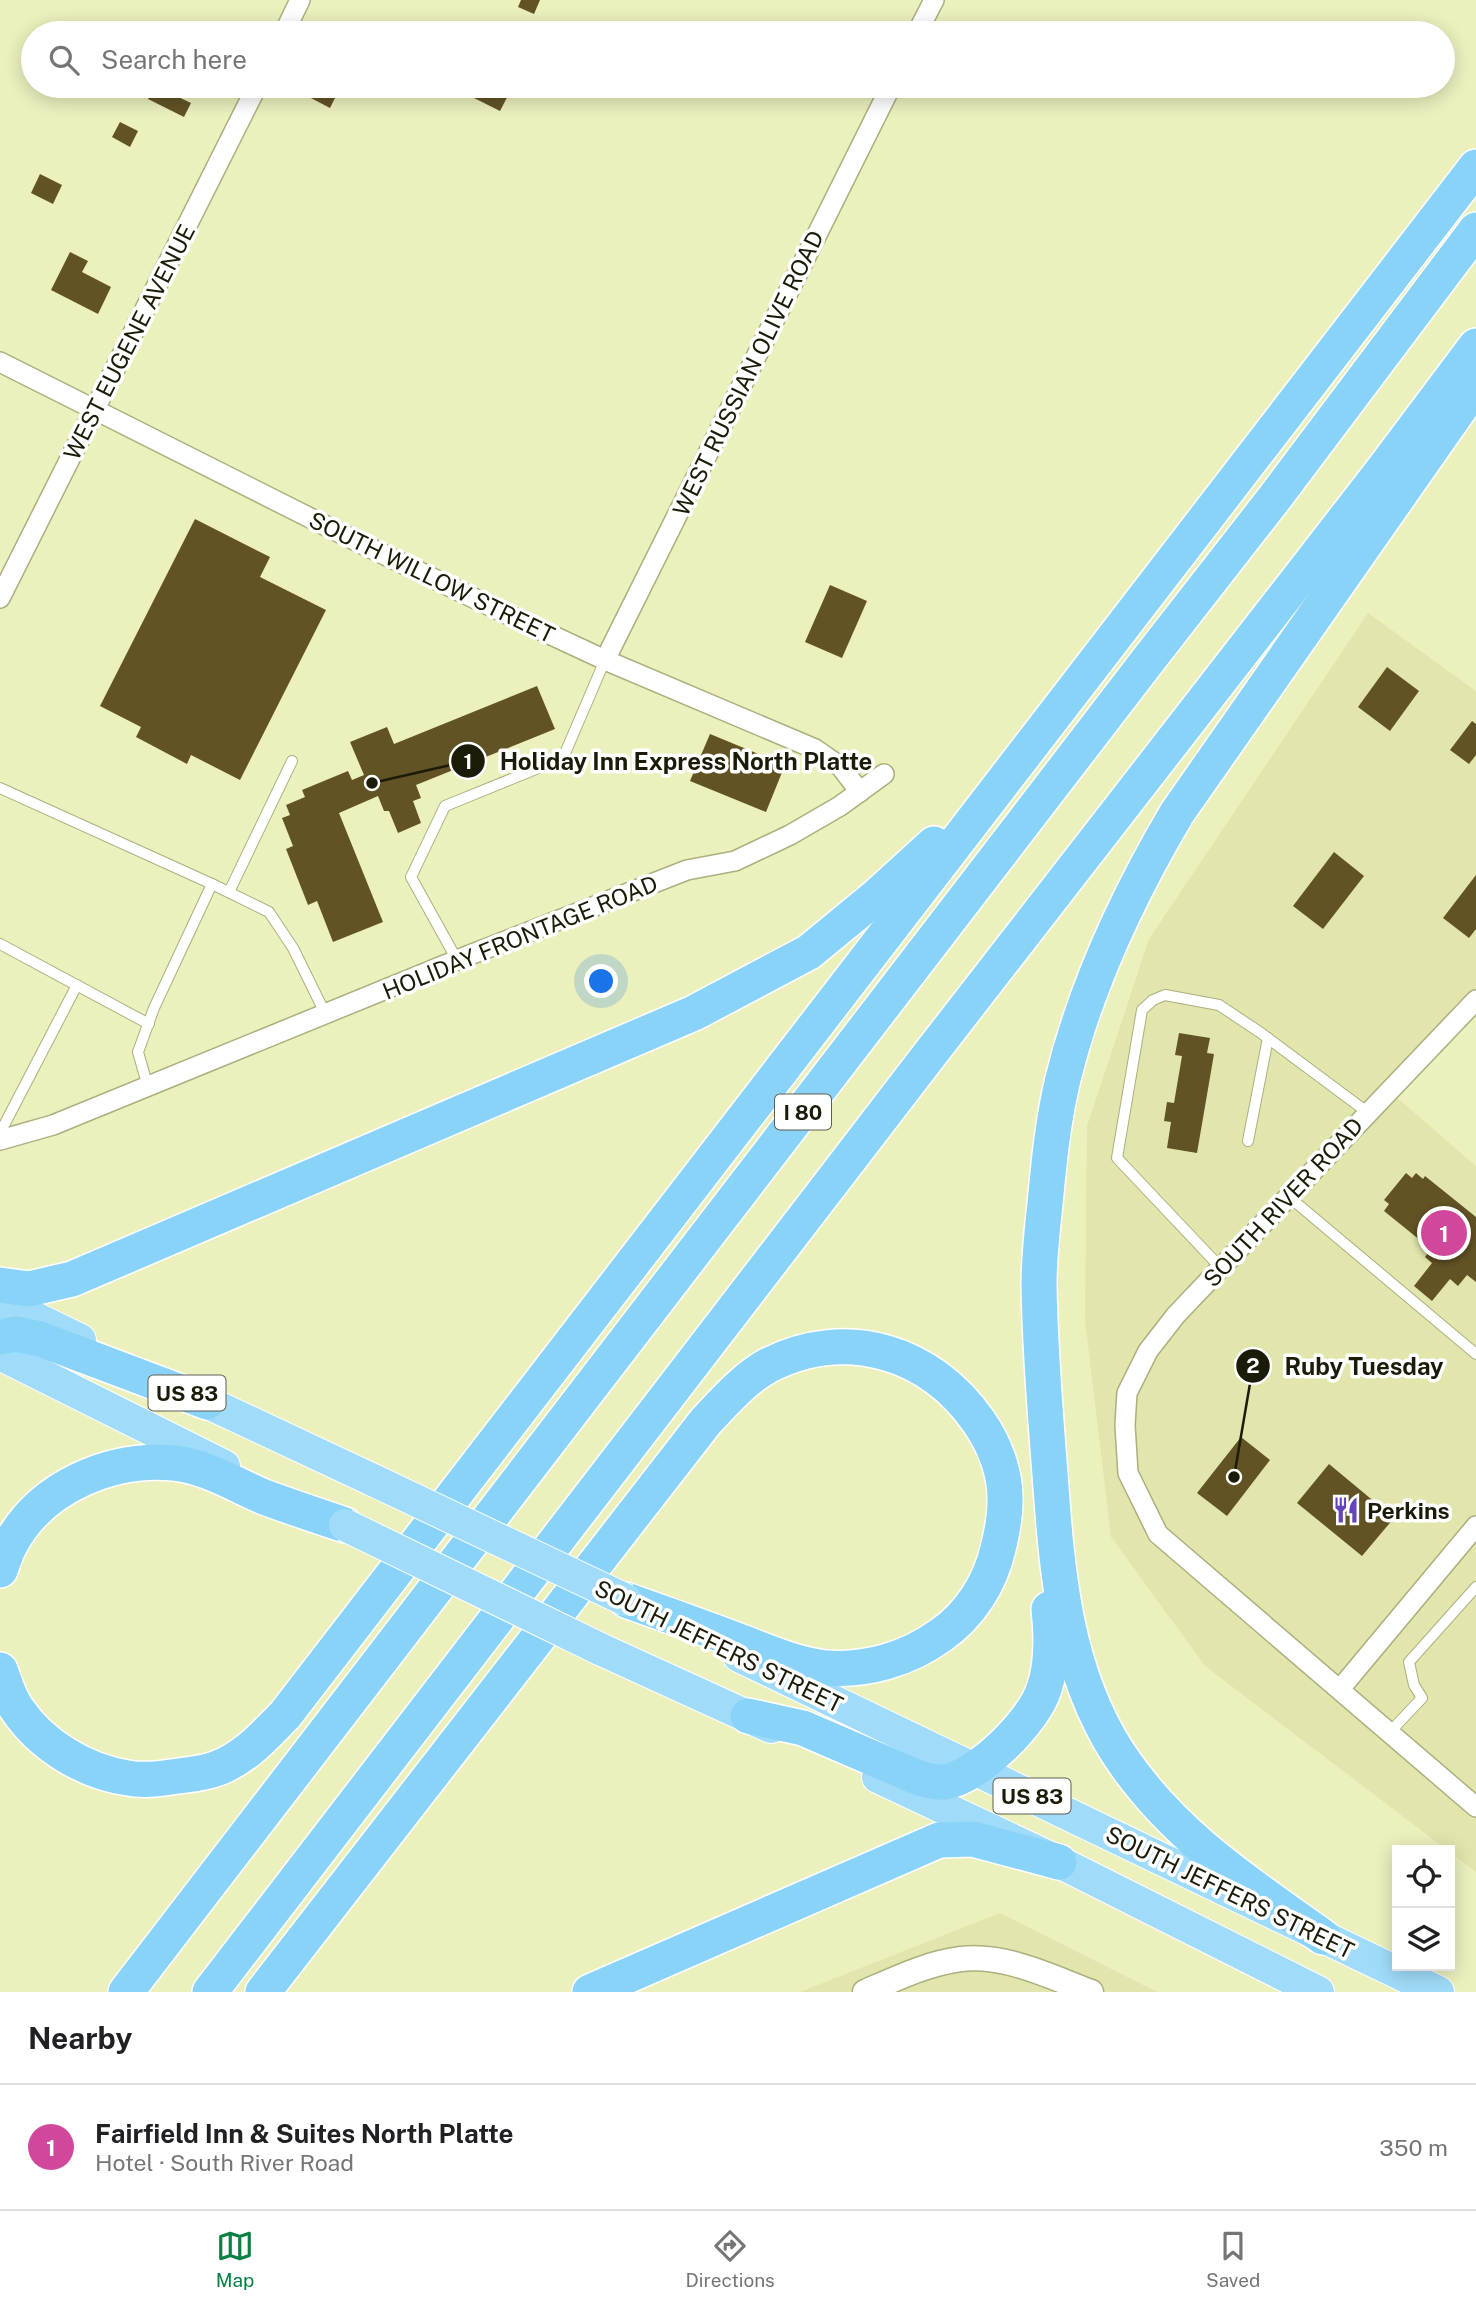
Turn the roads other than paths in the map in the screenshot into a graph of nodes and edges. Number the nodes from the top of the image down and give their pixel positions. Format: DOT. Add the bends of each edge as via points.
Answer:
graph roads {
  1 [pos="300,0"];
  2 [pos="934,0"];
  3 [pos="290,21"];
  4 [pos="923,21"];
  5 [pos="251,98"];
  6 [pos="885,98"];
  7 [pos="1476,167"];
  8 [pos="1476,230"];
  9 [pos="1476,346"];
  10 [pos="0,362"];
  11 [pos="1476,385"];
  12 [pos="96,410"];
  13 [pos="0,598"];
  14 [pos="606,660"];
  15 [pos="1058,710"];
  16 [pos="292,761"];
  17 [pos="884,774"];
  18 [pos="0,788"];
  19 [pos="860,792"];
  20 [pos="212,884"];
  21 [pos="229,892"];
  22 [pos="0,944"];
  23 [pos="457,960"];
  24 [pos="77,985"];
  25 [pos="1476,1000"];
  26 [pos="326,1015"];
  27 [pos="149,1024"];
  28 [pos="1268,1038"];
  29 [pos="148,1087"];
  30 [pos="1367,1112"];
  31 [pos="0,1133"];
  32 [pos="0,1140"];
  33 [pos="1248,1141"];
  34 [pos="1288,1196"];
  35 [pos="1221,1268"];
  36 [pos="0,1285"];
  37 [pos="0,1301"];
  38 [pos="0,1337"];
  39 [pos="0,1354"];
  40 [pos="1476,1354"];
  41 [pos="1043,1393"];
  42 [pos="207,1402"];
  43 [pos="345,1525"];
  44 [pos="1476,1526"];
  45 [pos="0,1570"];
  46 [pos="1476,1587"];
  47 [pos="626,1600"];
  48 [pos="0,1670"];
  49 [pos="1340,1689"];
  50 [pos="748,1716"];
  51 [pos="1390,1732"];
  52 [pos="975,1768"];
  53 [pos="1476,1807"];
  54 [pos="1059,1863"];
  55 [pos="1323,1937"];
  56 [pos="887,1987"];
  57 [pos="126,1992"];
  58 [pos="210,1992"];
  59 [pos="262,1992"];
  60 [pos="590,1992"];
  61 [pos="865,1992"];
  62 [pos="1091,1992"];
  63 [pos="1318,1992"];
  64 [pos="1438,1992"];
  1 -- 3 [label="street"];
  2 -- 4 [label="street"];
  5 -- 12 [label="street, WEST EUGENE AVENUE"];
  6 -- 14 [label="street, WEST RUSSIAN OLIVE ROAD"];
  7 -- 15 [label="highway"];
  8 -- 57 [label="highway, I 80"];
  9 -- 58 [label="highway, I 80"];
  10 -- 12 [label="street, SOUTH WILLOW STREET"];
  11 -- 41 [label="highway" via="1177,813 1119,922 1063,1078 1053,1130 1039,1283"];
  12 -- 13 [label="street, WEST EUGENE AVENUE"];
  12 -- 14 [label="street, SOUTH WILLOW STREET"];
  14 -- 19 [label="street, SOUTH WILLOW STREET" via="815,749 841,766"];
  14 -- 23 [label="lane" via="564,758 445,806 411,877"];
  15 -- 36 [label="highway" via="970,807 877,896 809,952 752,983 694,1013 72,1279 29,1289"];
  15 -- 48 [label="highway" via="285,1715 249,1750 219,1768 193,1775 128,1779 88,1768 37,1733 16,1709"];
  16 -- 21 [label="lane"];
  17 -- 19 [label="street, HOLIDAY FRONTAGE ROAD"];
  18 -- 20 [label="lane"];
  19 -- 23 [label="street, HOLIDAY FRONTAGE ROAD" via="735,861 687,870"];
  20 -- 21 [label="lane"];
  20 -- 27 [label="lane"];
  21 -- 26 [label="lane" via="269,912 293,948"];
  22 -- 24 [label="lane"];
  23 -- 26 [label="street, HOLIDAY FRONTAGE ROAD"];
  24 -- 27 [label="lane"];
  24 -- 31 [label="lane"];
  25 -- 30 [label="street, SOUTH RIVER ROAD"];
  26 -- 29 [label="street, HOLIDAY FRONTAGE ROAD"];
  27 -- 29 [label="lane" via="138,1052"];
  28 -- 30 [label="lane"];
  28 -- 33 [label="lane"];
  28 -- 35 [label="lane" via="1219,1005 1165,995 1142,1010 1117,1158"];
  29 -- 32 [label="street, HOLIDAY FRONTAGE ROAD" via="53,1125"];
  30 -- 34 [label="street, SOUTH RIVER ROAD"];
  34 -- 35 [label="street, SOUTH RIVER ROAD"];
  34 -- 40 [label="lane"];
  35 -- 49 [label="street, SOUTH RIVER ROAD" via="1148,1351 1127,1393 1128,1473 1158,1534"];
  37 -- 42 [label="highway, SOUTH JEFFERS STREET / US 83"];
  38 -- 42 [label="highway" via="16,1334 40,1339"];
  39 -- 43 [label="highway, US 83"];
  41 -- 52 [label="highway" via="1049,1669 1041,1698 1024,1725"];
  41 -- 55 [label="highway" via="1062,1602 1083,1681 1099,1718 1118,1752 1176,1825 1220,1863"];
  42 -- 47 [label="highway, SOUTH JEFFERS STREET / US 83, bridge"];
  43 -- 45 [label="highway" via="176,1463 141,1463 79,1479 46,1501 10,1544"];
  43 -- 50 [label="highway, US 83, bridge"];
  44 -- 49 [label="street"];
  46 -- 51 [label="lane" via="1409,1662 1422,1698"];
  47 -- 52 [label="highway, SOUTH JEFFERS STREET / US 83"];
  47 -- 59 [label="highway" via="783,1660 827,1668 859,1668 919,1651 955,1626 984,1586 995,1561 1005,1500 995,1450 968,1406 949,1386 904,1358 877,1350 825,1349 798,1354 757,1374 736,1390 682,1450"];
  49 -- 51 [label="street"];
  50 -- 52 [label="highway" via="803,1728 936,1782 958,1778"];
  50 -- 54 [label="highway, US 83"];
  51 -- 53 [label="street"];
  52 -- 55 [label="highway, SOUTH JEFFERS STREET / US 83"];
  54 -- 60 [label="highway" via="973,1839 939,1840"];
  54 -- 63 [label="highway, US 83"];
  55 -- 64 [label="highway, SOUTH JEFFERS STREET / US 83"];
  56 -- 61 [label="street"];
  56 -- 62 [label="street" via="908,1973 962,1959 1005,1962"];
}
